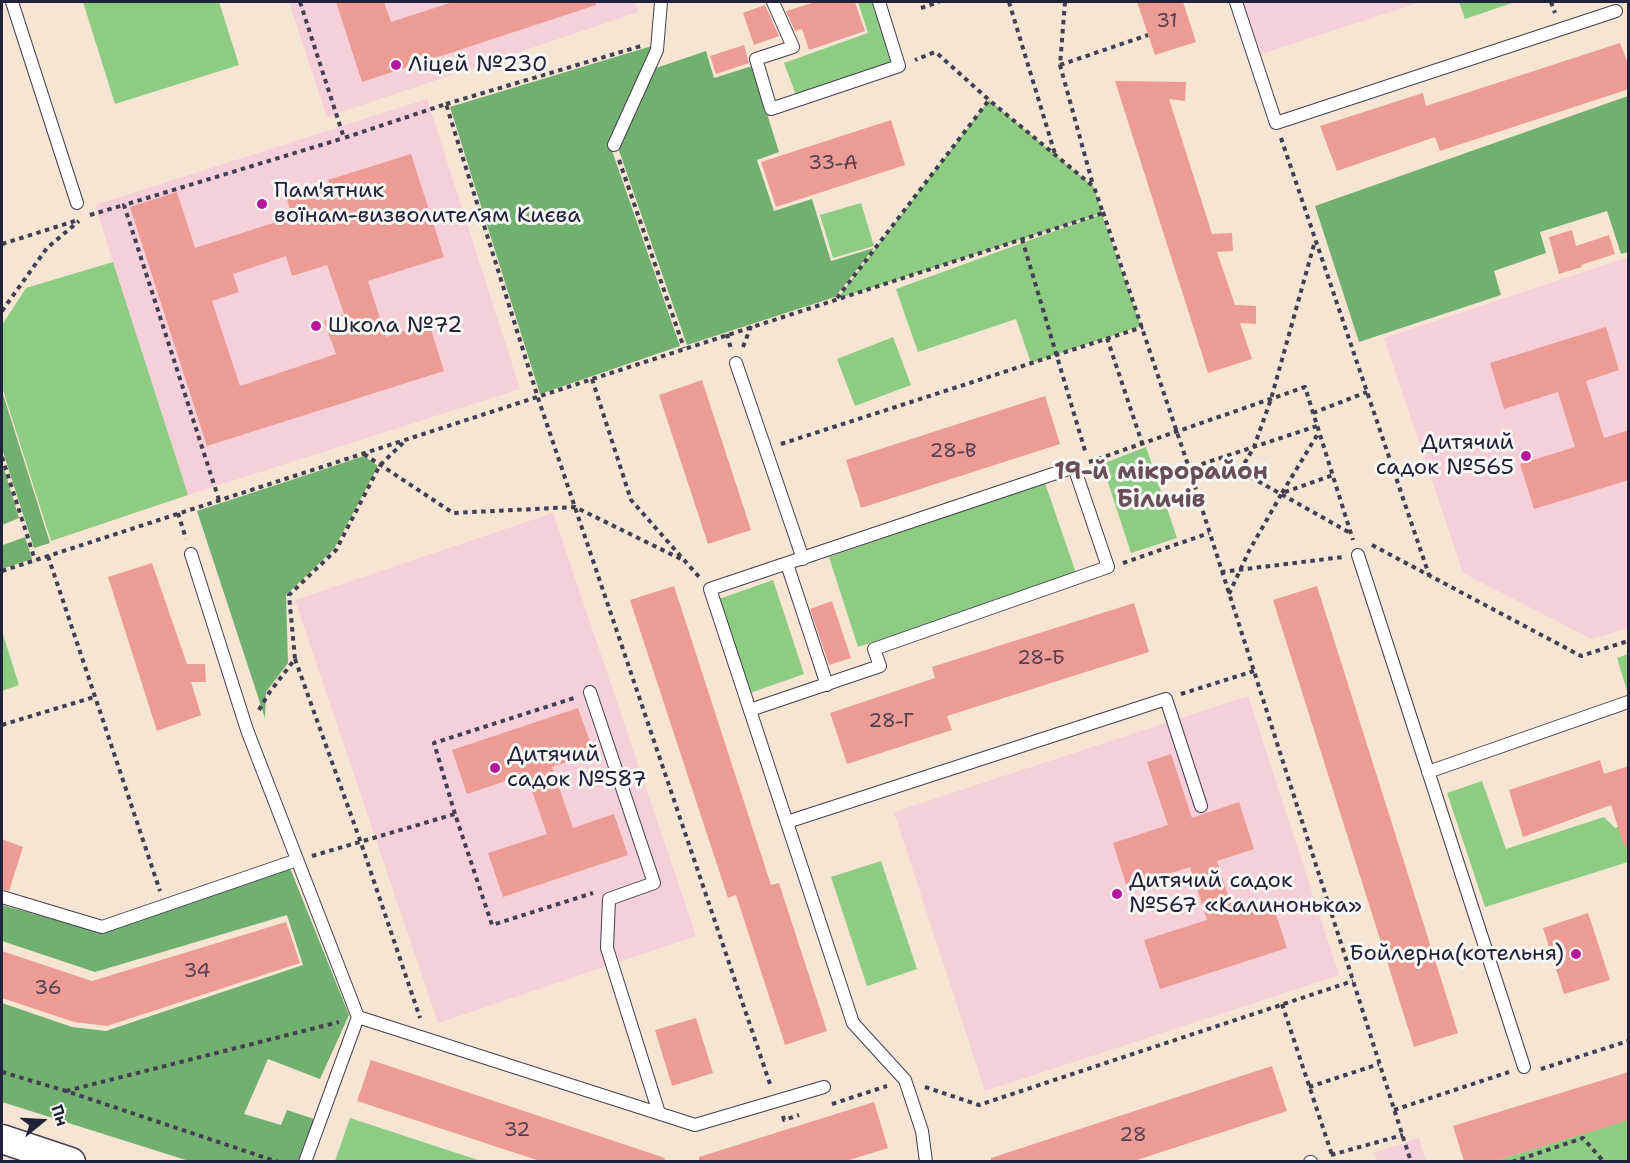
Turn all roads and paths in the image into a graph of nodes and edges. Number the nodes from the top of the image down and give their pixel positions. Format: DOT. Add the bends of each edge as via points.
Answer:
graph roads {
  1 [pos="12,2"];
  2 [pos="300,2"];
  3 [pos="661,2"];
  4 [pos="773,2"];
  5 [pos="879,2"];
  6 [pos="939,2"];
  7 [pos="1009,2"];
  8 [pos="1065,2"];
  9 [pos="1236,2"];
  10 [pos="921,8"];
  11 [pos="1616,11"];
  12 [pos="1148,35"];
  13 [pos="658,40"];
  14 [pos="1060,65"];
  15 [pos="899,66"];
  16 [pos="989,100"];
  17 [pos="446,104"];
  18 [pos="1276,123"];
  19 [pos="344,138"];
  20 [pos="614,145"];
  21 [pos="1055,155"];
  22 [pos="1094,187"];
  23 [pos="77,203"];
  24 [pos="124,205"];
  25 [pos="98,213"];
  26 [pos="1103,213"];
  27 [pos="1022,239"];
  28 [pos="1316,240"];
  29 [pos="2,244"];
  30 [pos="837,299"];
  31 [pos="2,311"];
  32 [pos="1143,327"];
  33 [pos="1107,338"];
  34 [pos="684,348"];
  35 [pos="1057,354"];
  36 [pos="736,363"];
  37 [pos="592,379"];
  38 [pos="1367,392"];
  39 [pos="538,398"];
  40 [pos="1271,399"];
  41 [pos="1313,413"];
  42 [pos="1317,426"];
  43 [pos="1177,431"];
  44 [pos="1319,432"];
  45 [pos="406,441"];
  46 [pos="1142,443"];
  47 [pos="1254,447"];
  48 [pos="765,449"];
  49 [pos="364,454"];
  50 [pos="2,457"];
  51 [pos="1088,463"];
  52 [pos="380,465"];
  53 [pos="1074,467"];
  54 [pos="1190,468"];
  55 [pos="1240,471"];
  56 [pos="1333,475"];
  57 [pos="1282,494"];
  58 [pos="219,501"];
  59 [pos="575,507"];
  60 [pos="178,513"];
  61 [pos="1209,533"];
  62 [pos="1351,533"];
  63 [pos="1361,539"];
  64 [pos="1370,544"];
  65 [pos="191,554"];
  66 [pos="1358,555"];
  67 [pos="48,556"];
  68 [pos="803,559"];
  69 [pos="35,560"];
  70 [pos="685,561"];
  71 [pos="787,564"];
  72 [pos="1108,567"];
  73 [pos="1241,569"];
  74 [pos="2,570"];
  75 [pos="1221,572"];
  76 [pos="1429,575"];
  77 [pos="710,589"];
  78 [pos="1229,595"];
  79 [pos="1629,641"];
  80 [pos="295,659"];
  81 [pos="1254,671"];
  82 [pos="827,685"];
  83 [pos="590,692"];
  84 [pos="94,697"];
  85 [pos="1166,699"];
  86 [pos="1629,702"];
  87 [pos="750,710"];
  88 [pos="2,725"];
  89 [pos="247,730"];
  90 [pos="1428,772"];
  91 [pos="1201,806"];
  92 [pos="455,814"];
  93 [pos="787,822"];
  94 [pos="361,843"];
  95 [pos="297,860"];
  96 [pos="2,897"];
  97 [pos="609,899"];
  98 [pos="165,905"];
  99 [pos="1353,981"];
  100 [pos="1282,1004"];
  101 [pos="358,1017"];
  102 [pos="427,1039"];
  103 [pos="1379,1064"];
  104 [pos="1524,1067"];
  105 [pos="2,1072"];
  106 [pos="904,1080"];
  107 [pos="824,1087"];
  108 [pos="1309,1087"];
  109 [pos="66,1091"];
  110 [pos="776,1101"];
  111 [pos="828,1105"];
  112 [pos="659,1113"];
  113 [pos="806,1113"];
  114 [pos="1403,1135"];
  115 [pos="2,1139"];
  116 [pos="1332,1155"];
  117 [pos="71,1161"];
  118 [pos="278,1161"];
  119 [pos="305,1161"];
  120 [pos="926,1161"];
  121 [pos="1311,1161"];
  122 [pos="1411,1161"];
  123 [pos="1512,1161"];
  124 [pos="1604,1161"];
  1 -- 23 [label="lane"];
  2 -- 19 [label="path"];
  3 -- 13 [label="lane"];
  4 -- 15 [label="lane" via="793,46 756,59 771,109"];
  5 -- 15 [label="lane"];
  6 -- 10 [label="path"];
  7 -- 21 [label="path"];
  8 -- 14 [label="path"];
  9 -- 18 [label="lane"];
  11 -- 18 [label="lane"];
  12 -- 14 [label="path"];
  13 -- 17 [label="path"];
  13 -- 20 [label="lane"];
  14 -- 22 [label="path"];
  15 -- 16 [label="path" via="934,52"];
  16 -- 21 [label="path"];
  16 -- 30 [label="path"];
  17 -- 19 [label="path"];
  17 -- 39 [label="path"];
  18 -- 28 [label="path"];
  19 -- 24 [label="path"];
  20 -- 34 [label="path"];
  21 -- 22 [label="path"];
  22 -- 26 [label="path"];
  24 -- 25 [label="path"];
  24 -- 58 [label="path"];
  26 -- 27 [label="path"];
  26 -- 32 [label="path"];
  27 -- 30 [label="path"];
  27 -- 35 [label="path"];
  28 -- 38 [label="path"];
  28 -- 40 [label="path"];
  29 -- 31 [label="path" via="81,219 47,248"];
  30 -- 34 [label="path"];
  32 -- 33 [label="path"];
  32 -- 43 [label="path"];
  33 -- 35 [label="path"];
  33 -- 46 [label="path"];
  34 -- 37 [label="path"];
  35 -- 48 [label="path"];
  35 -- 51 [label="path"];
  36 -- 48 [label="lane"];
  37 -- 39 [label="path"];
  37 -- 70 [label="path" via="631,500"];
  38 -- 41 [label="path"];
  38 -- 76 [label="path"];
  39 -- 45 [label="path"];
  39 -- 59 [label="path"];
  40 -- 41 [label="path" via="1305,387"];
  40 -- 43 [label="path"];
  40 -- 47 [label="path"];
  41 -- 42 [label="path"];
  42 -- 44 [label="path"];
  42 -- 47 [label="path"];
  43 -- 46 [label="path"];
  43 -- 54 [label="path"];
  44 -- 56 [label="path"];
  44 -- 57 [label="path"];
  45 -- 49 [label="path"];
  45 -- 52 [label="path"];
  46 -- 51 [label="path"];
  47 -- 54 [label="path"];
  47 -- 55 [label="path"];
  48 -- 68 [label="lane"];
  49 -- 52 [label="path"];
  49 -- 58 [label="path"];
  50 -- 69 [label="path"];
  51 -- 53 [label="path"];
  52 -- 59 [label="path" via="453,513"];
  52 -- 80 [label="path" via="336,550 289,595"];
  53 -- 68 [label="lane"];
  53 -- 72 [label="lane"];
  54 -- 55 [label="path"];
  54 -- 61 [label="path"];
  55 -- 57 [label="path"];
  56 -- 57 [label="path"];
  56 -- 62 [label="path"];
  57 -- 62 [label="path"];
  57 -- 73 [label="path"];
  58 -- 60 [label="path"];
  59 -- 70 [label="path"];
  59 -- 110 [label="path"];
  60 -- 65 [label="path"];
  60 -- 67 [label="path"];
  61 -- 72 [label="path"];
  61 -- 75 [label="path"];
  62 -- 63 [label="path"];
  62 -- 66 [label="path"];
  64 -- 76 [label="path"];
  65 -- 89 [label="lane"];
  66 -- 73 [label="path"];
  66 -- 90 [label="lane"];
  67 -- 69 [label="path"];
  67 -- 84 [label="path"];
  68 -- 71 [label="lane"];
  69 -- 74 [label="path"];
  70 -- 77 [label="path"];
  71 -- 77 [label="lane"];
  71 -- 82 [label="lane"];
  72 -- 82 [label="lane" via="874,649 880,666"];
  73 -- 75 [label="path"];
  73 -- 78 [label="path"];
  75 -- 78 [label="path"];
  76 -- 79 [label="path" via="1581,656"];
  77 -- 87 [label="lane"];
  78 -- 81 [label="path"];
  80 -- 89 [label="path"];
  80 -- 94 [label="path"];
  81 -- 85 [label="path"];
  81 -- 99 [label="path"];
  82 -- 87 [label="lane"];
  83 -- 92 [label="path" via="434,743"];
  83 -- 97 [label="lane" via="654,884"];
  84 -- 88 [label="path"];
  84 -- 98 [label="path"];
  85 -- 91 [label="lane"];
  85 -- 93 [label="lane"];
  86 -- 90 [label="lane"];
  87 -- 93 [label="lane"];
  89 -- 95 [label="lane"];
  90 -- 104 [label="lane"];
  92 -- 94 [label="path"];
  92 -- 97 [label="path" via="492,926 591,892"];
  93 -- 106 [label="lane" via="853,1023"];
  94 -- 95 [label="path"];
  94 -- 102 [label="path"];
  95 -- 98 [label="lane"];
  95 -- 101 [label="lane"];
  96 -- 98 [label="lane" via="102,927"];
  97 -- 112 [label="lane" via="607,948"];
  99 -- 100 [label="path"];
  99 -- 103 [label="path"];
  100 -- 106 [label="path" via="979,1105"];
  100 -- 108 [label="path"];
  101 -- 102 [label="lane"];
  101 -- 109 [label="path"];
  101 -- 119 [label="lane"];
  102 -- 112 [label="lane"];
  103 -- 108 [label="path"];
  103 -- 114 [label="path"];
  105 -- 109 [label="path"];
  106 -- 111 [label="path"];
  106 -- 120 [label="lane" via="922,1131"];
  107 -- 110 [label="lane"];
  108 -- 116 [label="path"];
  109 -- 118 [label="path"];
  110 -- 112 [label="lane" via="695,1125"];
  110 -- 113 [label="path" via="784,1120"];
  114 -- 116 [label="path"];
  114 -- 122 [label="path"];
  115 -- 117 [label="street"];
  116 -- 121 [label="path"];
  123 -- 124 [label="path" via="1583,1138"];
}
